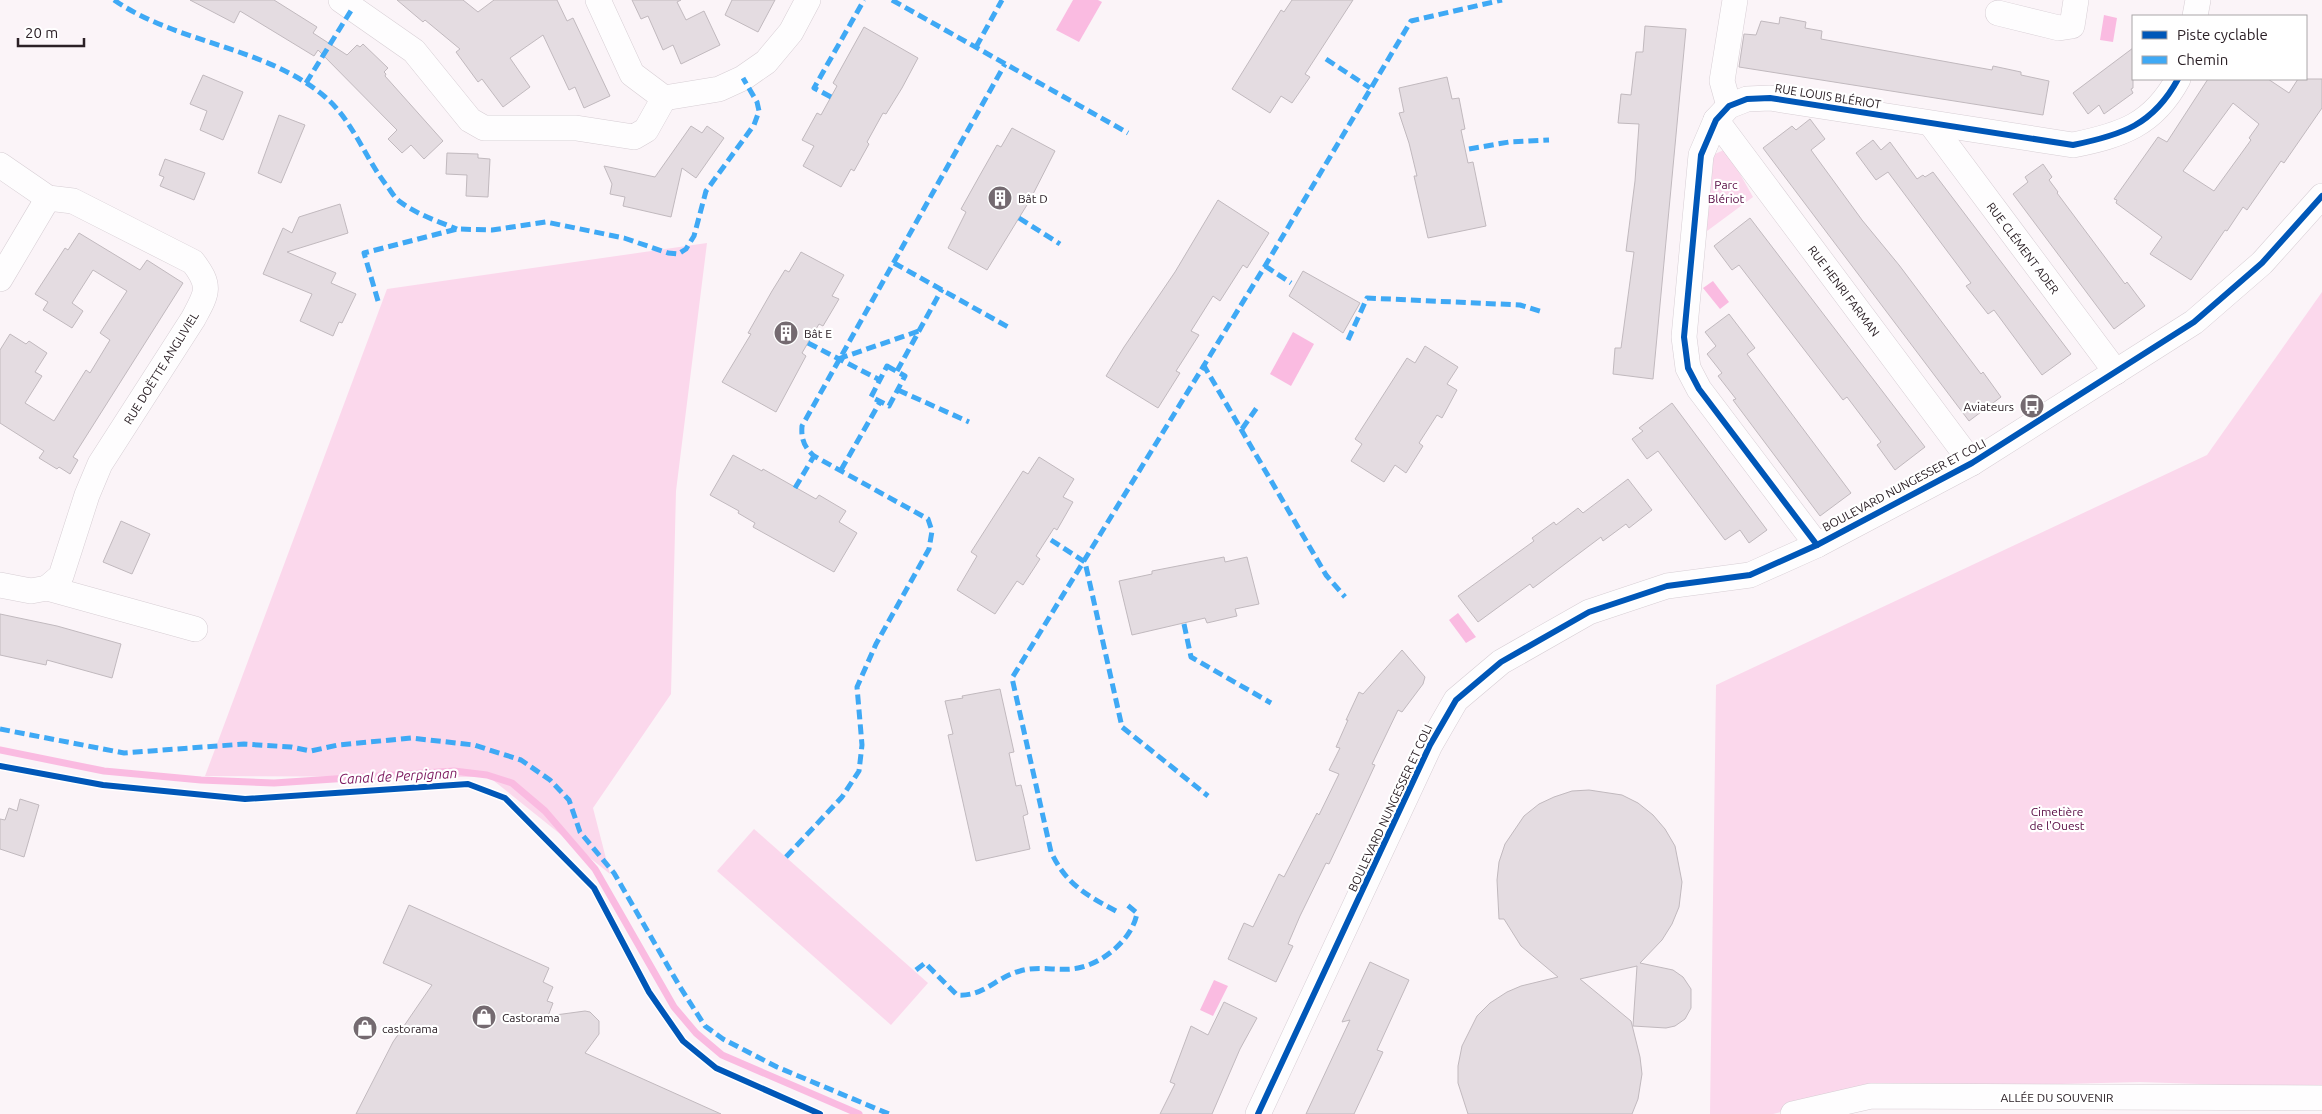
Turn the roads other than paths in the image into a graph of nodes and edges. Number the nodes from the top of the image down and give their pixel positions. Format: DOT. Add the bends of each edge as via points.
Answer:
graph roads {
  1 [pos="341,0"];
  2 [pos="598,0"];
  3 [pos="808,0"];
  4 [pos="1735,0"];
  5 [pos="2076,0"];
  6 [pos="2198,0"];
  7 [pos="1998,13"];
  8 [pos="2195,15"];
  9 [pos="2177,80"];
  10 [pos="664,98"];
  11 [pos="1722,113"];
  12 [pos="1931,124"];
  13 [pos="0,165"];
  14 [pos="2322,196"];
  15 [pos="48,198"];
  16 [pos="0,279"];
  17 [pos="2116,372"];
  18 [pos="1972,463"];
  19 [pos="1817,544"];
  20 [pos="0,585"];
  21 [pos="48,588"];
  22 [pos="195,629"];
  23 [pos="2322,1098"];
  24 [pos="1258,1114"];
  25 [pos="1793,1114"];
  1 -- 10 [label="street" via="414,51 470,120 484,128 576,128 634,137 646,130"];
  2 -- 10 [label="street" via="632,74"];
  3 -- 10 [label="street" via="791,32 766,62 743,78 719,89"];
  4 -- 11 [label="street" via="1722,82"];
  5 -- 7 [label="street" via="2072,26 2059,28"];
  6 -- 8 [label="street"];
  9 -- 12 [label="street, RUE LOUIS BLÉRIOT" via="2167,98 2140,122 2112,137 2072,145"];
  11 -- 12 [label="street, RUE LOUIS BLÉRIOT" via="1747,99 1770,98"];
  11 -- 18 [label="street, RUE HENRI FARMAN"];
  11 -- 19 [label="street" via="1701,155 1684,337 1688,368 1699,389"];
  12 -- 17 [label="street, RUE CLÉMENT ADER"];
  13 -- 15 [label="street, RUE DOËTTE ANGLIVIEL"];
  14 -- 17 [label="street, BOULEVARD NUNGESSER ET COLI" via="2262,263 2194,322"];
  15 -- 16 [label="street"];
  15 -- 21 [label="street, RUE DOËTTE ANGLIVIEL" via="73,201 193,262 205,277 207,286 193,319 100,464 61,576"];
  17 -- 18 [label="street, BOULEVARD NUNGESSER ET COLI"];
  18 -- 19 [label="street, BOULEVARD NUNGESSER ET COLI"];
  19 -- 24 [label="street, BOULEVARD NUNGESSER ET COLI" via="1750,575 1667,586 1589,612 1501,662 1456,700 1430,744"];
  20 -- 21 [label="street" via="31,591"];
  21 -- 22 [label="street"];
  23 -- 25 [label="street, ALLÉE DU SOUVENIR" via="1871,1096"];
}
